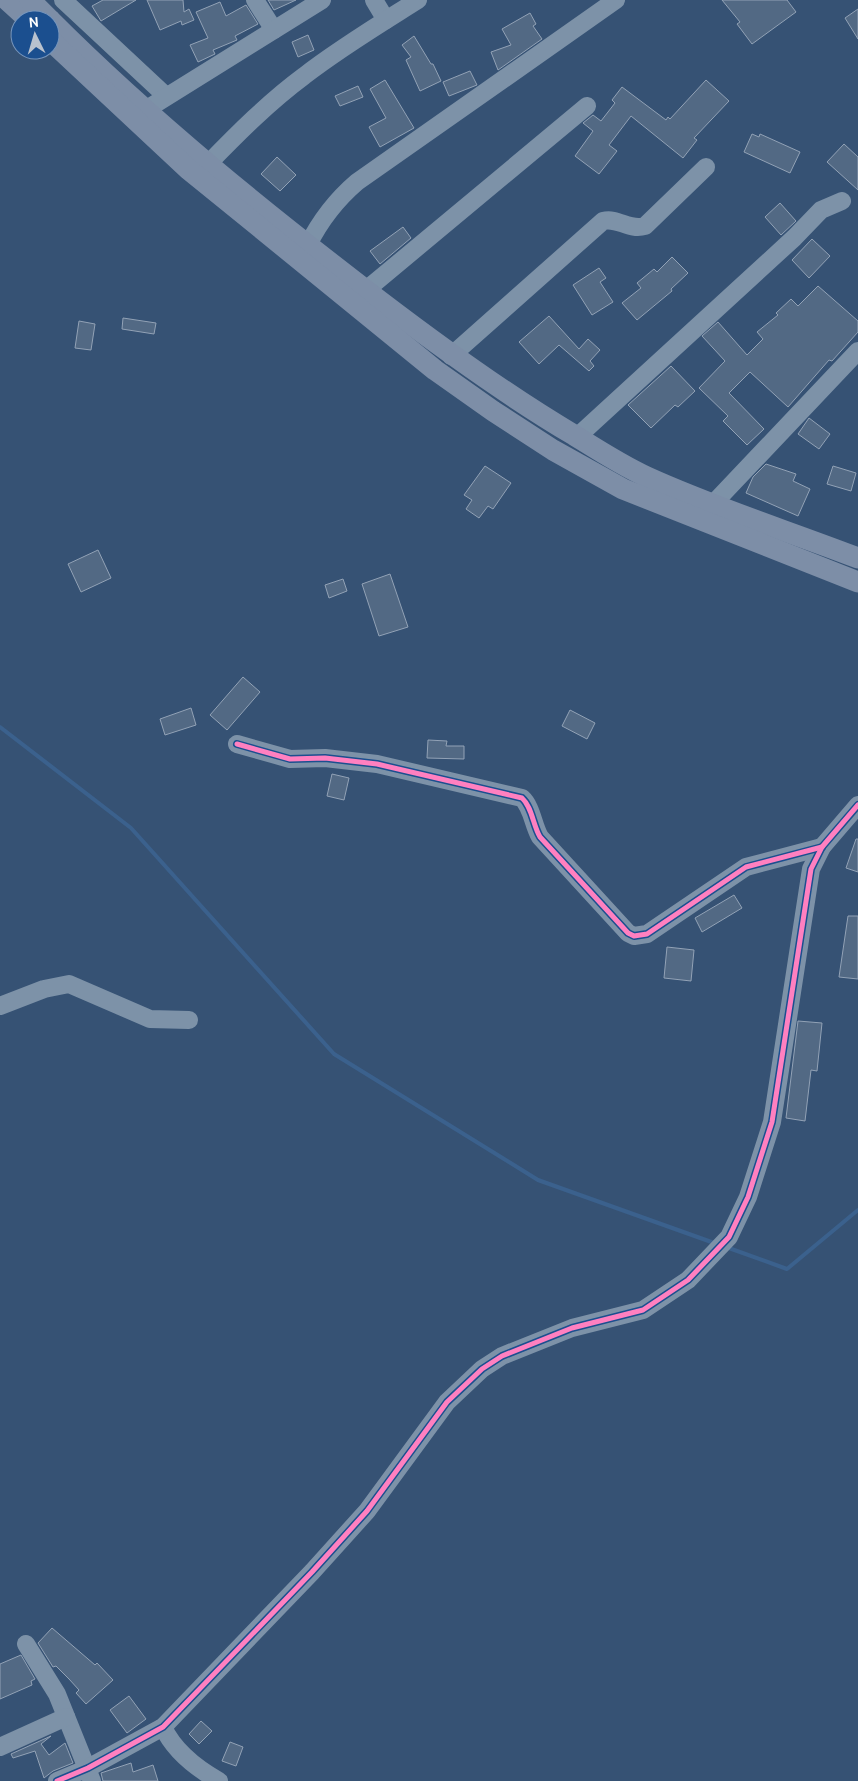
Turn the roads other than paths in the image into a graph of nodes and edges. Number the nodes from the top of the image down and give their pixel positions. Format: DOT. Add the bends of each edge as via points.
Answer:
graph roads {
  1 [pos="8,0"];
  2 [pos="30,0"];
  3 [pos="63,0"];
  4 [pos="255,0"];
  5 [pos="322,0"];
  6 [pos="374,0"];
  7 [pos="418,0"];
  8 [pos="616,0"];
  9 [pos="18,10"];
  10 [pos="40,10"];
  11 [pos="386,20"];
  12 [pos="60,29"];
  13 [pos="274,30"];
  14 [pos="60,48"];
  15 [pos="166,96"];
  16 [pos="587,106"];
  17 [pos="147,109"];
  18 [pos="706,167"];
  19 [pos="205,170"];
  20 [pos="842,201"];
  21 [pos="308,246"];
  22 [pos="366,290"];
  23 [pos="858,351"];
  24 [pos="455,358"];
  25 [pos="435,370"];
  26 [pos="458,386"];
  27 [pos="577,437"];
  28 [pos="713,504"];
  29 [pos="858,558"];
  30 [pos="858,582"];
  31 [pos="237,744"];
  32 [pos="858,805"];
  33 [pos="822,847"];
  34 [pos="0,1006"];
  35 [pos="190,1020"];
  36 [pos="26,1644"];
  37 [pos="66,1717"];
  38 [pos="163,1727"];
  39 [pos="0,1747"];
  40 [pos="90,1774"];
  41 [pos="57,1781"];
  42 [pos="219,1781"];
  1 -- 9 [label="main road"];
  2 -- 10 [label="main road"];
  3 -- 15 [label="street"];
  4 -- 13 [label="street"];
  5 -- 13 [label="street"];
  6 -- 11 [label="street"];
  7 -- 11 [label="street"];
  8 -- 21 [label="street" via="357,182 325,216"];
  11 -- 19 [label="street" via="302,76 257,116"];
  12 -- 17 [label="main road"];
  13 -- 15 [label="street"];
  14 -- 19 [label="main road"];
  15 -- 17 [label="street"];
  16 -- 22 [label="street"];
  17 -- 19 [label="main road"];
  18 -- 24 [label="street" via="645,226 633,228 610,219 603,221"];
  19 -- 21 [label="main road"];
  19 -- 25 [label="main road"];
  20 -- 27 [label="street" via="821,210"];
  21 -- 22 [label="main road"];
  22 -- 24 [label="main road"];
  23 -- 28 [label="street"];
  24 -- 25 [label="main road" via="437,362"];
  24 -- 26 [label="main road" via="465,380"];
  24 -- 27 [label="main road"];
  25 -- 26 [label="main road"];
  26 -- 30 [label="main road" via="553,450 623,489"];
  27 -- 28 [label="main road" via="647,477"];
  28 -- 29 [label="main road"];
  31 -- 33 [label="street" via="290,759 325,758 377,764 522,798 527,802 540,836 634,936 647,934 746,867"];
  32 -- 33 [label="street"];
  33 -- 38 [label="street" via="807,884 772,1122 748,1197 729,1237 688,1280 643,1310 572,1328 502,1356 482,1369 446,1402 367,1511"];
  34 -- 35 [label="street" via="44,989 69,984 150,1018"];
  36 -- 37 [label="street" via="57,1694"];
  37 -- 39 [label="street"];
  37 -- 40 [label="street"];
  38 -- 40 [label="street"];
  38 -- 42 [label="street" via="169,1740 183,1755"];
  40 -- 41 [label="street"];
}
